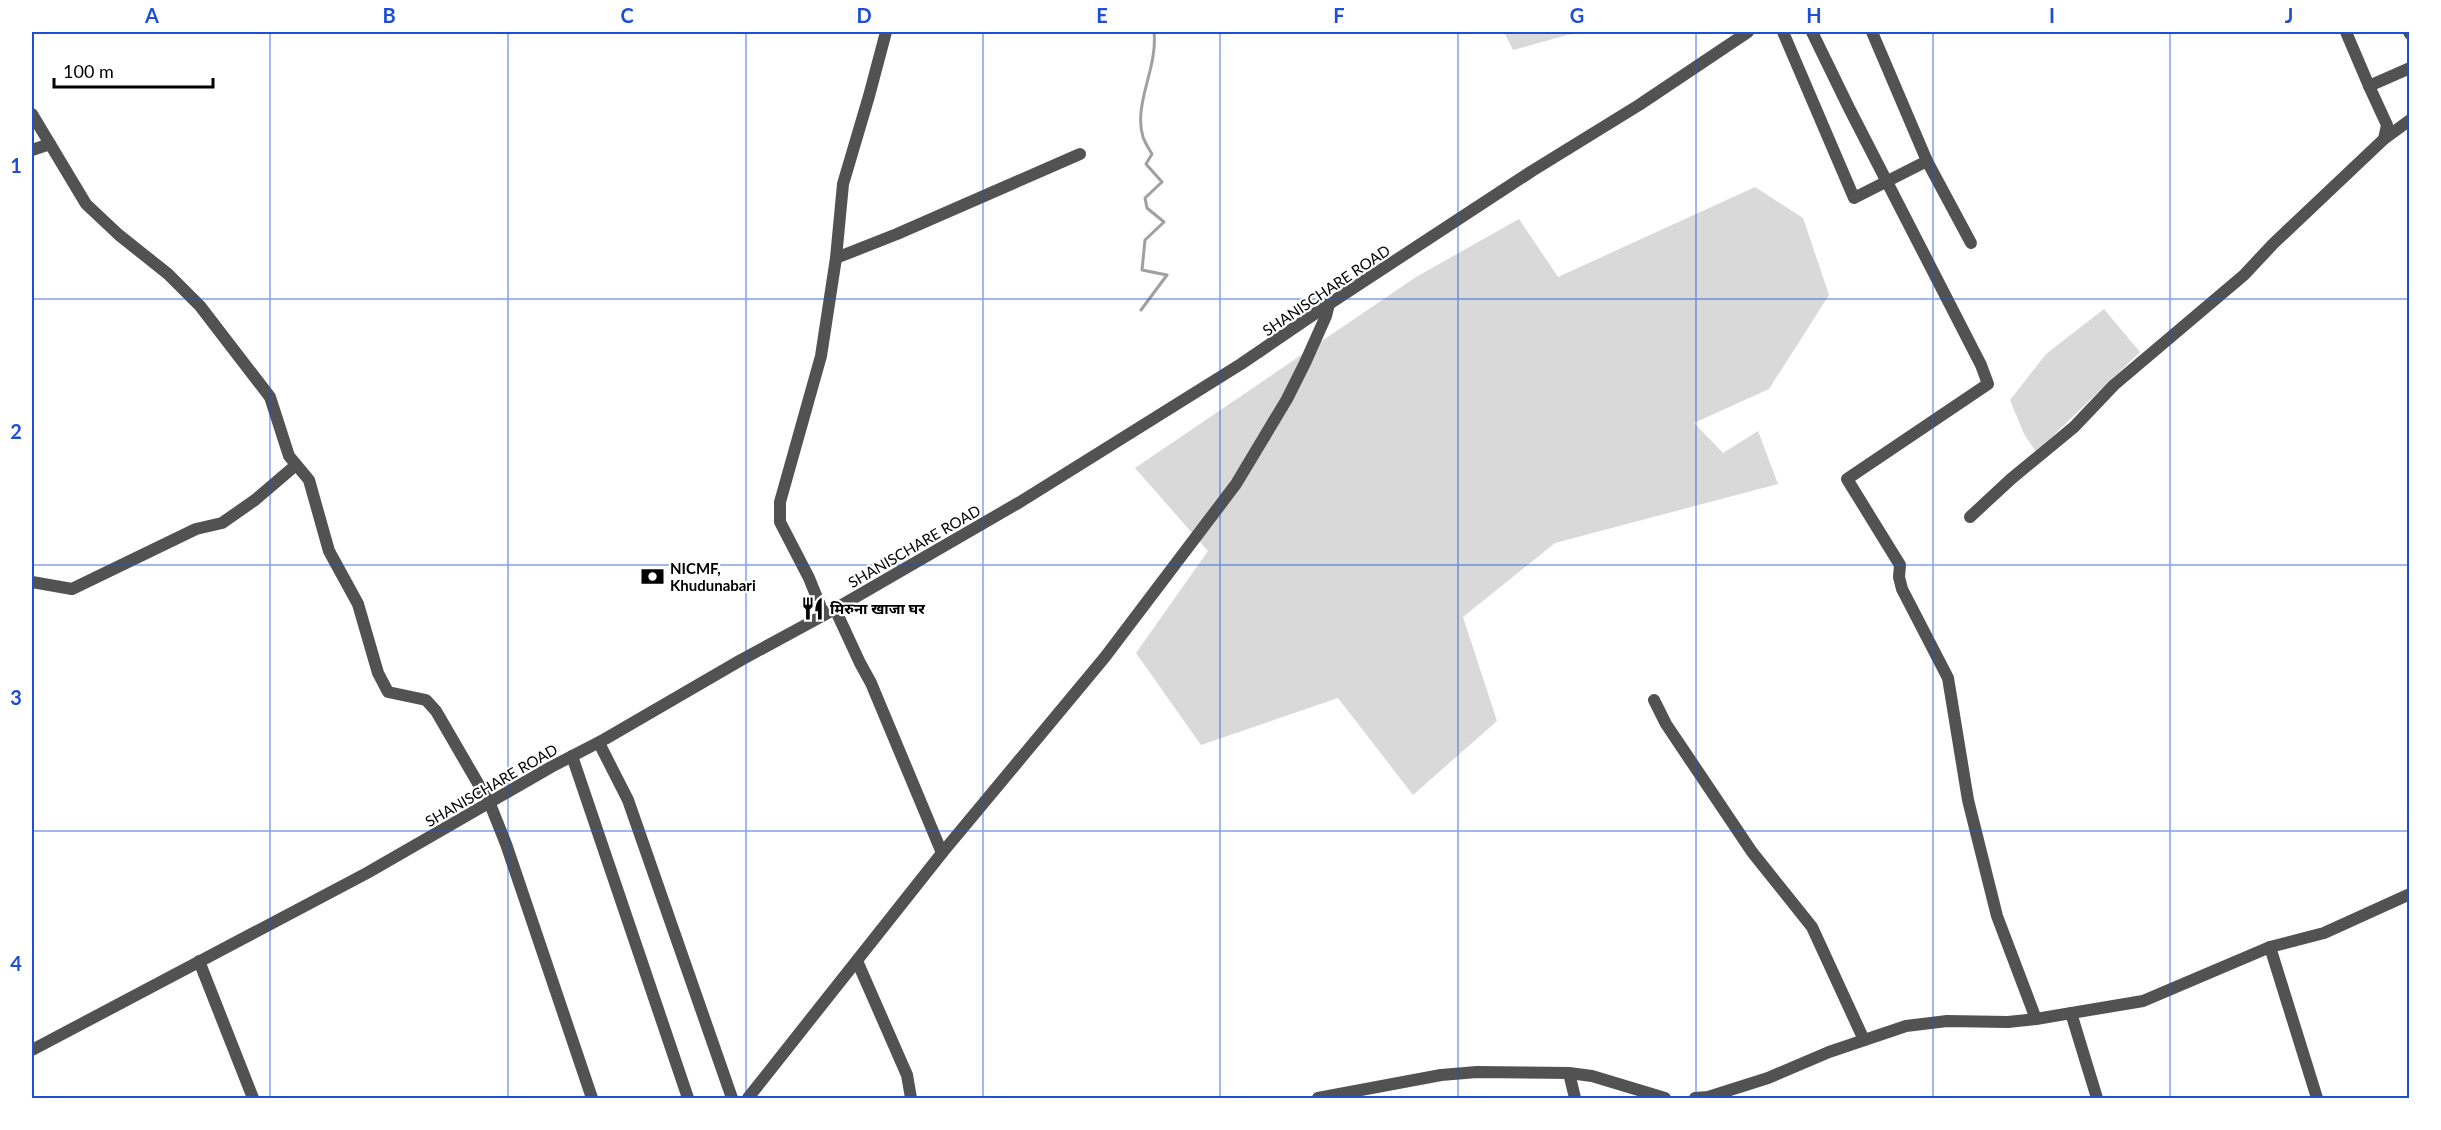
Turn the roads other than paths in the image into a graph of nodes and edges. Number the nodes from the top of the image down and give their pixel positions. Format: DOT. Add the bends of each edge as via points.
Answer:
graph roads {
  1 [pos="885,32"];
  2 [pos="1748,32"];
  3 [pos="1783,32"];
  4 [pos="1812,32"];
  5 [pos="1872,32"];
  6 [pos="2346,32"];
  7 [pos="2409,68"];
  8 [pos="2369,86"];
  9 [pos="32,114"];
  10 [pos="2409,120"];
  11 [pos="2384,139"];
  12 [pos="50,144"];
  13 [pos="32,150"];
  14 [pos="1080,154"];
  15 [pos="1927,161"];
  16 [pos="1886,182"];
  17 [pos="1971,243"];
  18 [pos="836,258"];
  19 [pos="1329,304"];
  20 [pos="296,465"];
  21 [pos="1970,517"];
  22 [pos="32,582"];
  23 [pos="835,609"];
  24 [pos="824,615"];
  25 [pos="1654,700"];
  26 [pos="599,743"];
  27 [pos="572,756"];
  28 [pos="490,804"];
  29 [pos="942,853"];
  30 [pos="2409,894"];
  31 [pos="2270,947"];
  32 [pos="199,961"];
  33 [pos="857,961"];
  34 [pos="2071,1013"];
  35 [pos="2036,1019"];
  36 [pos="1863,1040"];
  37 [pos="32,1050"];
  38 [pos="1569,1073"];
  39 [pos="253,1098"];
  40 [pos="592,1098"];
  41 [pos="688,1098"];
  42 [pos="732,1098"];
  43 [pos="748,1098"];
  44 [pos="911,1098"];
  45 [pos="1318,1098"];
  46 [pos="1575,1098"];
  47 [pos="1665,1098"];
  48 [pos="1695,1098"];
  49 [pos="2097,1098"];
  50 [pos="2317,1098"];
  1 -- 18 [label="street" via="843,184"];
  2 -- 19 [label="street, SHANISCHARE ROAD"];
  3 -- 16 [label="street" via="1854,198"];
  4 -- 16 [label="street"];
  5 -- 15 [label="street"];
  6 -- 8 [label="street"];
  7 -- 8 [label="street"];
  8 -- 11 [label="street" via="2387,125"];
  9 -- 12 [label="street"];
  10 -- 11 [label="street"];
  11 -- 21 [label="street" via="2244,275 2114,384 2073,427"];
  12 -- 13 [label="street"];
  12 -- 20 [label="street" via="86,204 200,306 270,397 289,456"];
  14 -- 18 [label="street"];
  15 -- 16 [label="street"];
  15 -- 17 [label="street"];
  16 -- 35 [label="street" via="1988,384 1847,479 1900,565 1902,589 1948,678 1968,800 1997,916"];
  18 -- 24 [label="street" via="821,356 780,502 780,522"];
  19 -- 23 [label="street, SHANISCHARE ROAD" via="1030,496"];
  19 -- 29 [label="street" via="1291,390 1231,492 1105,657"];
  20 -- 22 [label="street" via="222,523 196,529 72,589"];
  20 -- 28 [label="street" via="309,480 329,551 358,604 378,673 388,692 426,700"];
  23 -- 24 [label="street, SHANISCHARE ROAD"];
  23 -- 29 [label="street" via="871,683"];
  24 -- 26 [label="street, SHANISCHARE ROAD"];
  25 -- 36 [label="street" via="1752,852 1812,927"];
  26 -- 27 [label="street, SHANISCHARE ROAD"];
  26 -- 42 [label="street" via="628,800"];
  27 -- 28 [label="street, SHANISCHARE ROAD"];
  27 -- 41 [label="street"];
  28 -- 32 [label="street, SHANISCHARE ROAD"];
  28 -- 40 [label="street"];
  29 -- 33 [label="street"];
  30 -- 31 [label="street" via="2324,933"];
  31 -- 34 [label="street" via="2143,1001"];
  31 -- 50 [label="street"];
  32 -- 37 [label="street, SHANISCHARE ROAD"];
  32 -- 39 [label="street"];
  33 -- 43 [label="street"];
  33 -- 44 [label="street" via="907,1075"];
  34 -- 35 [label="street"];
  34 -- 49 [label="street"];
  35 -- 36 [label="street" via="1947,1021 1906,1026"];
  36 -- 48 [label="street" via="1768,1078"];
  38 -- 45 [label="street" via="1441,1075"];
  38 -- 46 [label="street"];
  38 -- 47 [label="street"];
}
